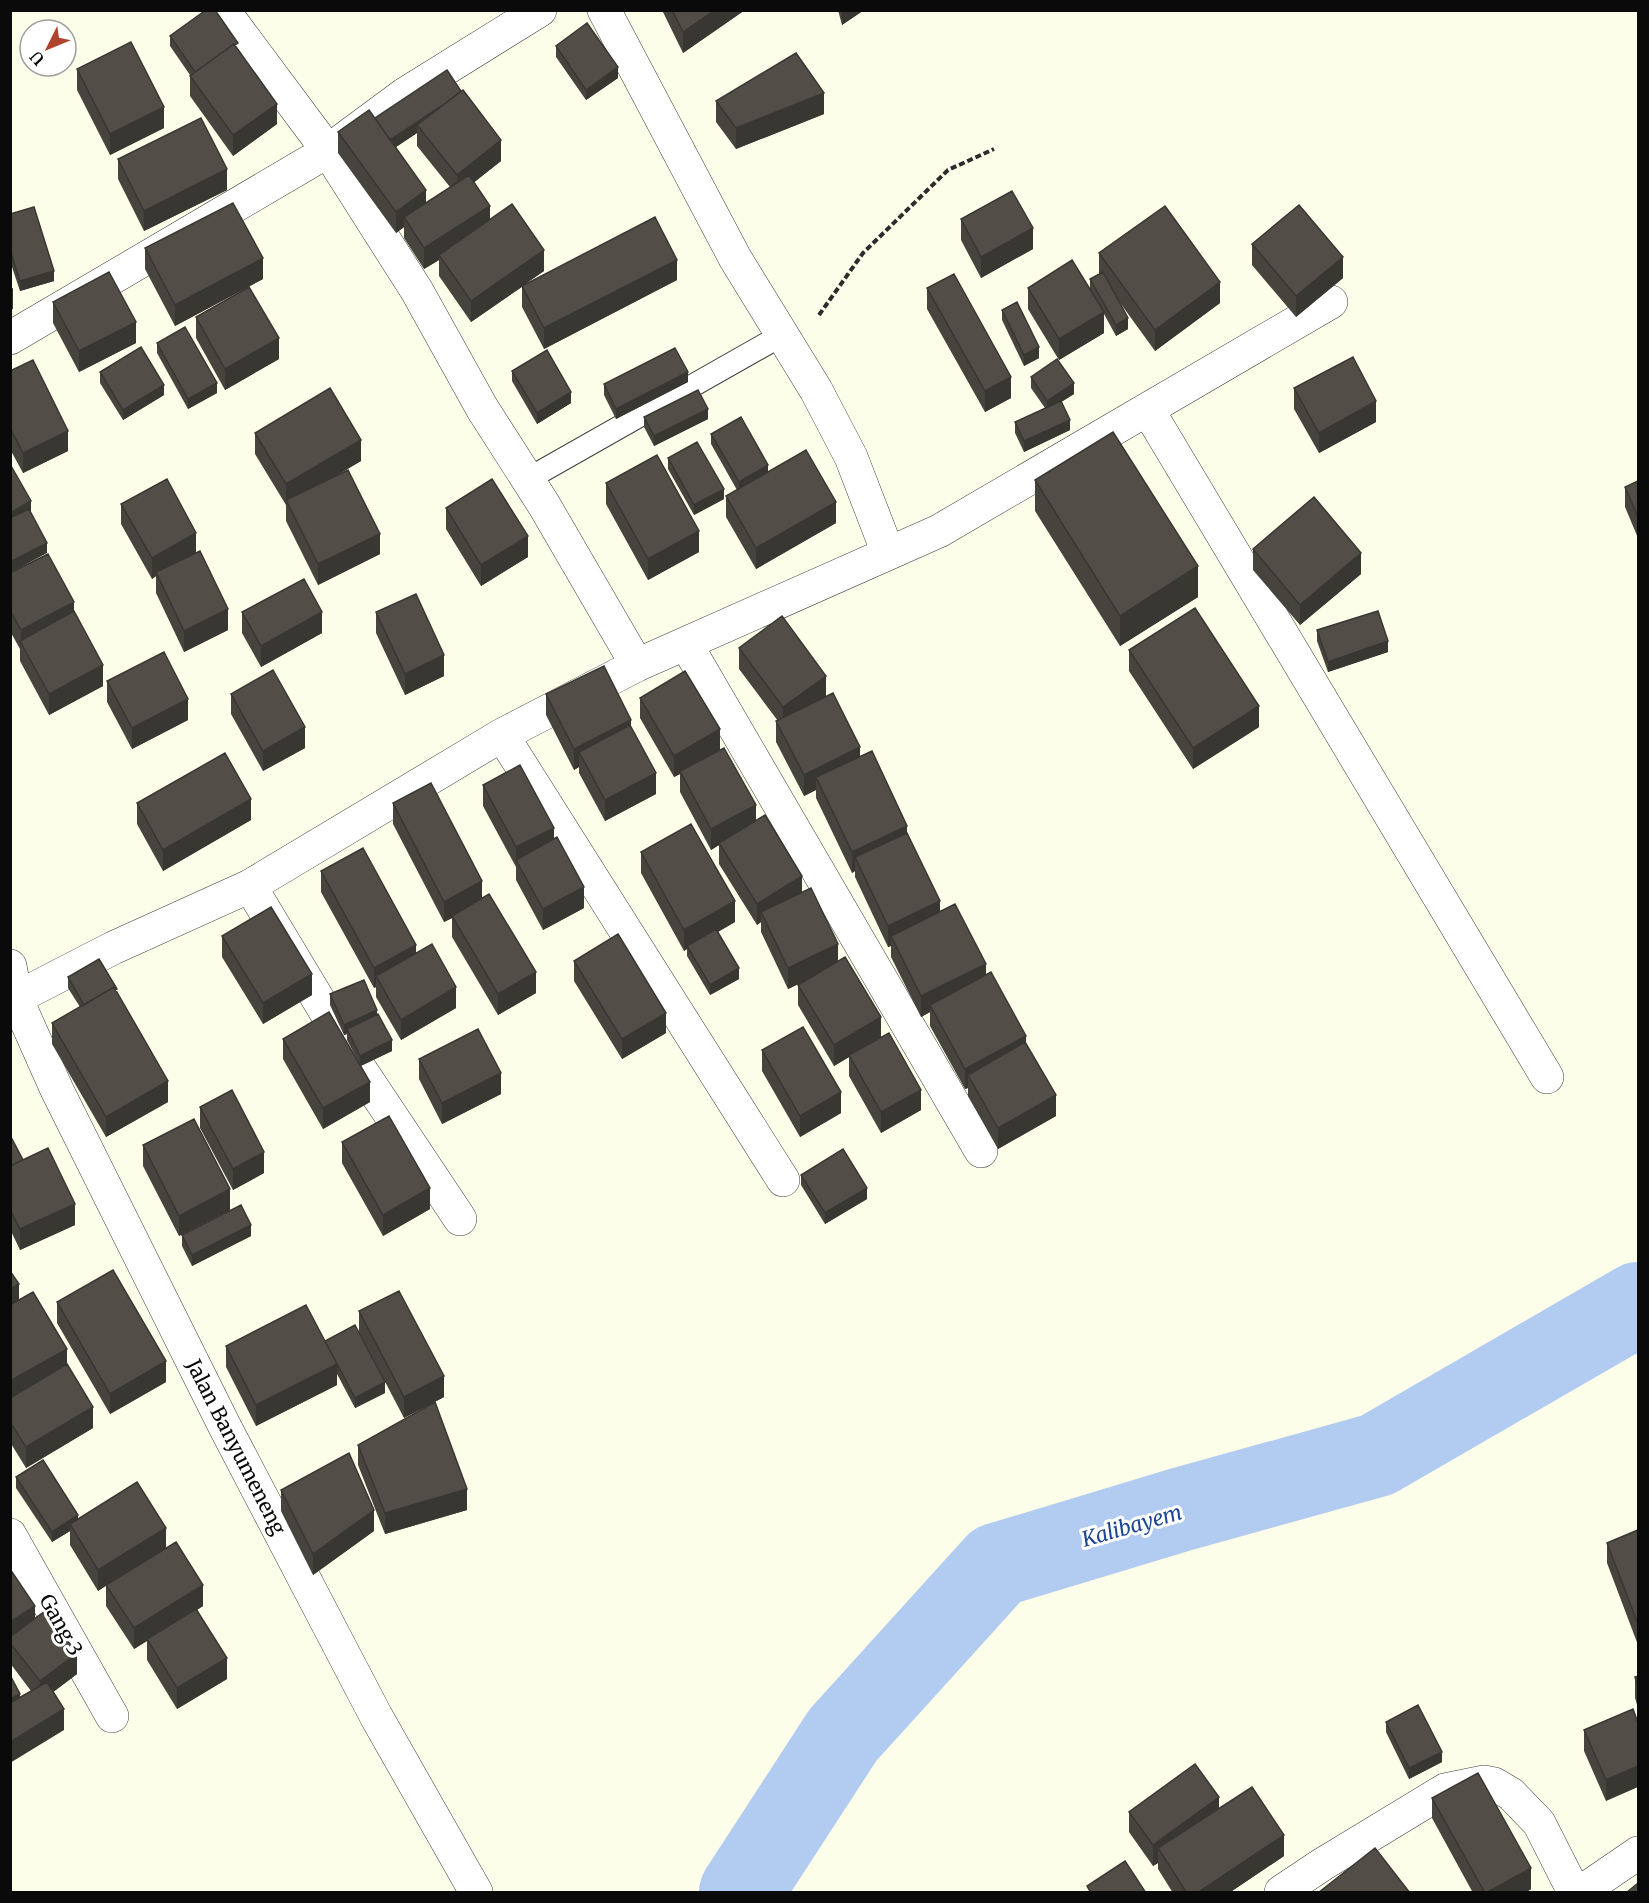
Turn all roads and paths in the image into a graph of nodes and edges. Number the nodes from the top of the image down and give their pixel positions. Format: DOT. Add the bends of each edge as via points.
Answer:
graph roads {
  1 [pos="223,10"];
  2 [pos="540,10"];
  3 [pos="604,10"];
  4 [pos="994,149"];
  5 [pos="328,152"];
  6 [pos="1331,302"];
  7 [pos="818,318"];
  8 [pos="782,335"];
  9 [pos="10,339"];
  10 [pos="1148,410"];
  11 [pos="528,479"];
  12 [pos="888,554"];
  13 [pos="686,644"];
  14 [pos="637,664"];
  15 [pos="502,735"];
  16 [pos="250,886"];
  17 [pos="10,966"];
  18 [pos="13,999"];
  19 [pos="1547,1077"];
  20 [pos="981,1151"];
  21 [pos="783,1180"];
  22 [pos="460,1220"];
  23 [pos="10,1535"];
  24 [pos="112,1716"];
  25 [pos="1638,1853"];
  26 [pos="476,1893"];
  27 [pos="1281,1893"];
  28 [pos="1575,1893"];
  29 [pos="1581,1893"];
  1 -- 5 [label="street"];
  2 -- 5 [label="street" via="405,94"];
  3 -- 8 [label="street" via="735,258"];
  4 -- 7 [label="path" via="948,170 863,253"];
  5 -- 9 [label="street"];
  5 -- 11 [label="street" via="417,291 482,408"];
  6 -- 10 [label="street"];
  8 -- 11 [label="lane"];
  8 -- 12 [label="street" via="851,457"];
  10 -- 12 [label="street" via="939,531"];
  10 -- 19 [label="street"];
  11 -- 14 [label="street"];
  12 -- 13 [label="street"];
  13 -- 14 [label="street"];
  13 -- 20 [label="street"];
  14 -- 15 [label="street"];
  15 -- 16 [label="street"];
  15 -- 21 [label="street"];
  16 -- 18 [label="street" via="112,948"];
  16 -- 22 [label="street" via="360,1069"];
  17 -- 18 [label="street, Jalan Banyumeneng"];
  18 -- 26 [label="street, Jalan Banyumeneng" via="224,1425 376,1716"];
  23 -- 24 [label="street, Gang 3"];
  25 -- 29 [label="street"];
  27 -- 28 [label="street" via="1445,1790 1484,1782 1511,1794 1539,1822"];
}
